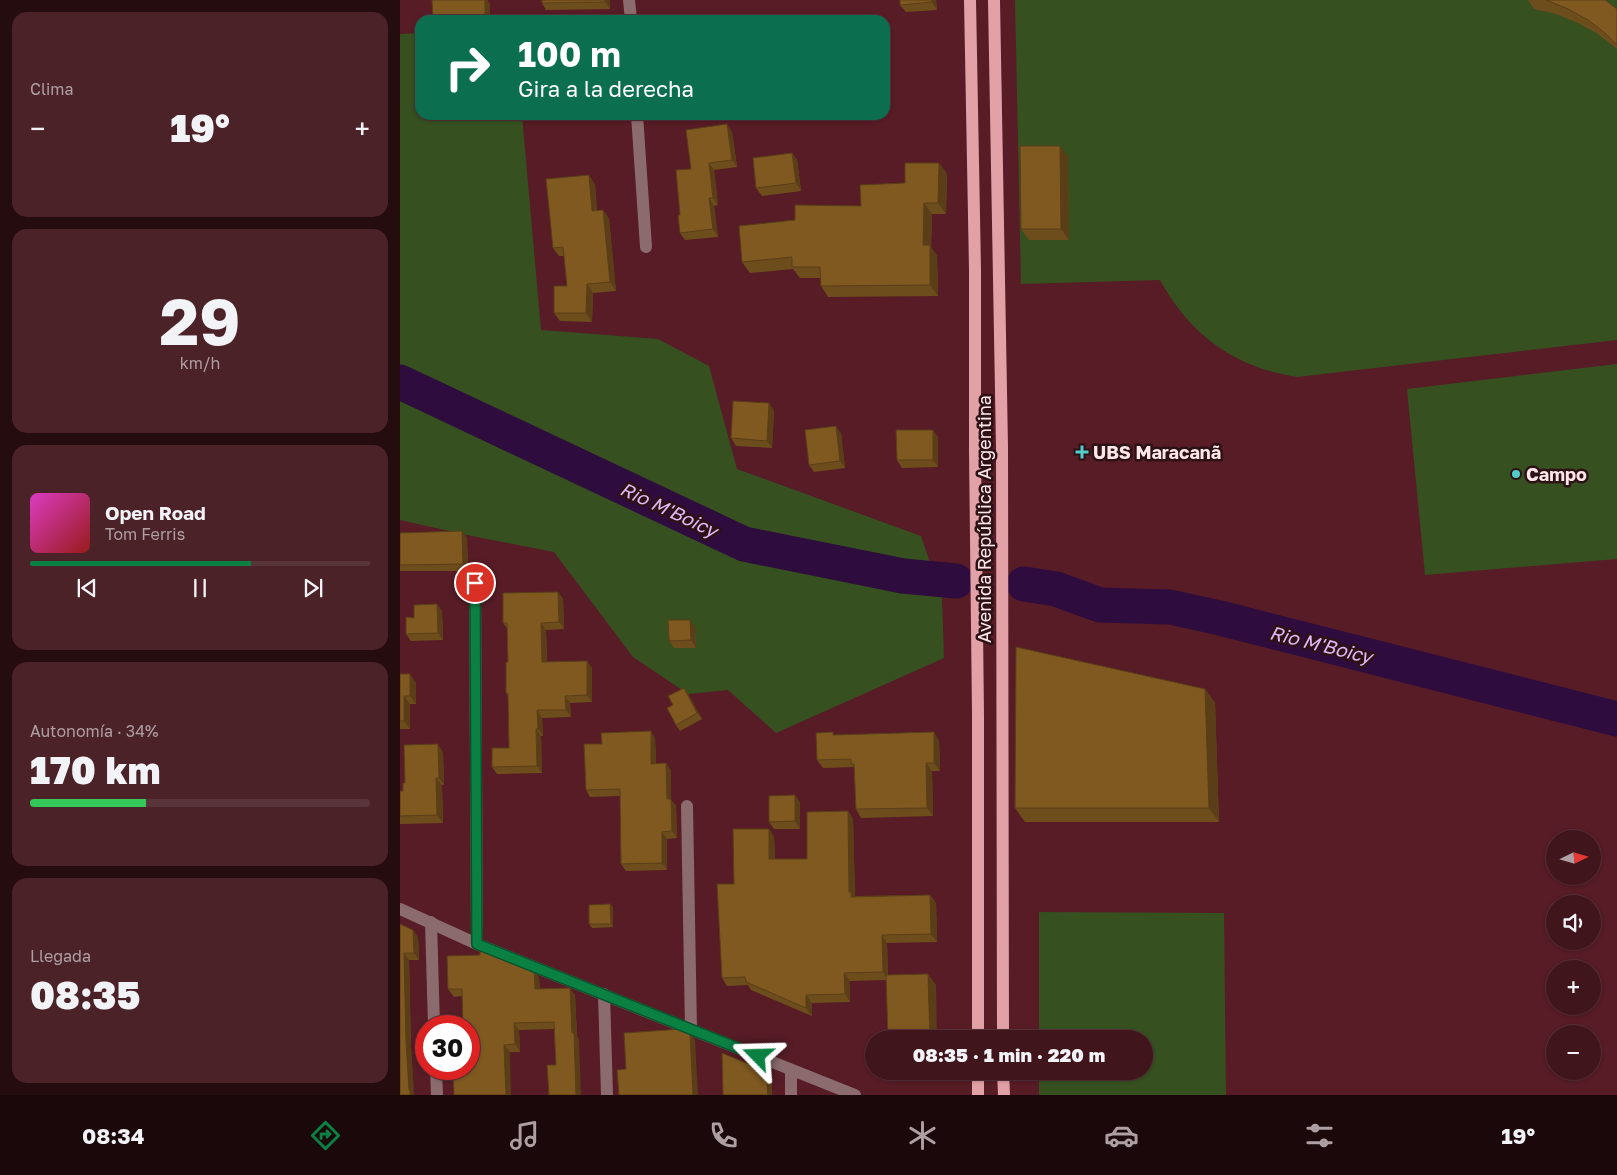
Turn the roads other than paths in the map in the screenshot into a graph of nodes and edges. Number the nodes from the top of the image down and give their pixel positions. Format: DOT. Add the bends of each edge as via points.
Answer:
graph roads {
  1 [pos="630,0"];
  2 [pos="970,0"];
  3 [pos="994,0"];
  4 [pos="631,15"];
  5 [pos="637,120"];
  6 [pos="646,247"];
  7 [pos="475,583"];
  8 [pos="687,806"];
  9 [pos="400,909"];
  10 [pos="431,922"];
  11 [pos="477,944"];
  12 [pos="604,994"];
  13 [pos="434,1015"];
  14 [pos="691,1030"];
  15 [pos="978,1030"];
  16 [pos="1003,1030"];
  17 [pos="791,1070"];
  18 [pos="436,1080"];
  19 [pos="978,1080"];
  20 [pos="1004,1080"];
  21 [pos="436,1095"];
  22 [pos="607,1095"];
  23 [pos="791,1095"];
  24 [pos="855,1095"];
  25 [pos="978,1095"];
  26 [pos="1004,1095"];
  1 -- 4 [label="street"];
  2 -- 15 [label="main road, Avenida República Argentina" via="975,270"];
  3 -- 16 [label="main road, Avenida República Argentina" via="1002,447"];
  5 -- 6 [label="street"];
  7 -- 11 [label="street"];
  8 -- 14 [label="street"];
  9 -- 10 [label="street"];
  10 -- 11 [label="street"];
  10 -- 13 [label="street"];
  11 -- 12 [label="street"];
  12 -- 14 [label="street"];
  12 -- 22 [label="street"];
  14 -- 17 [label="street"];
  17 -- 23 [label="street"];
  17 -- 24 [label="street"];
  18 -- 21 [label="street"];
  19 -- 25 [label="main road"];
  20 -- 26 [label="main road"];
}
